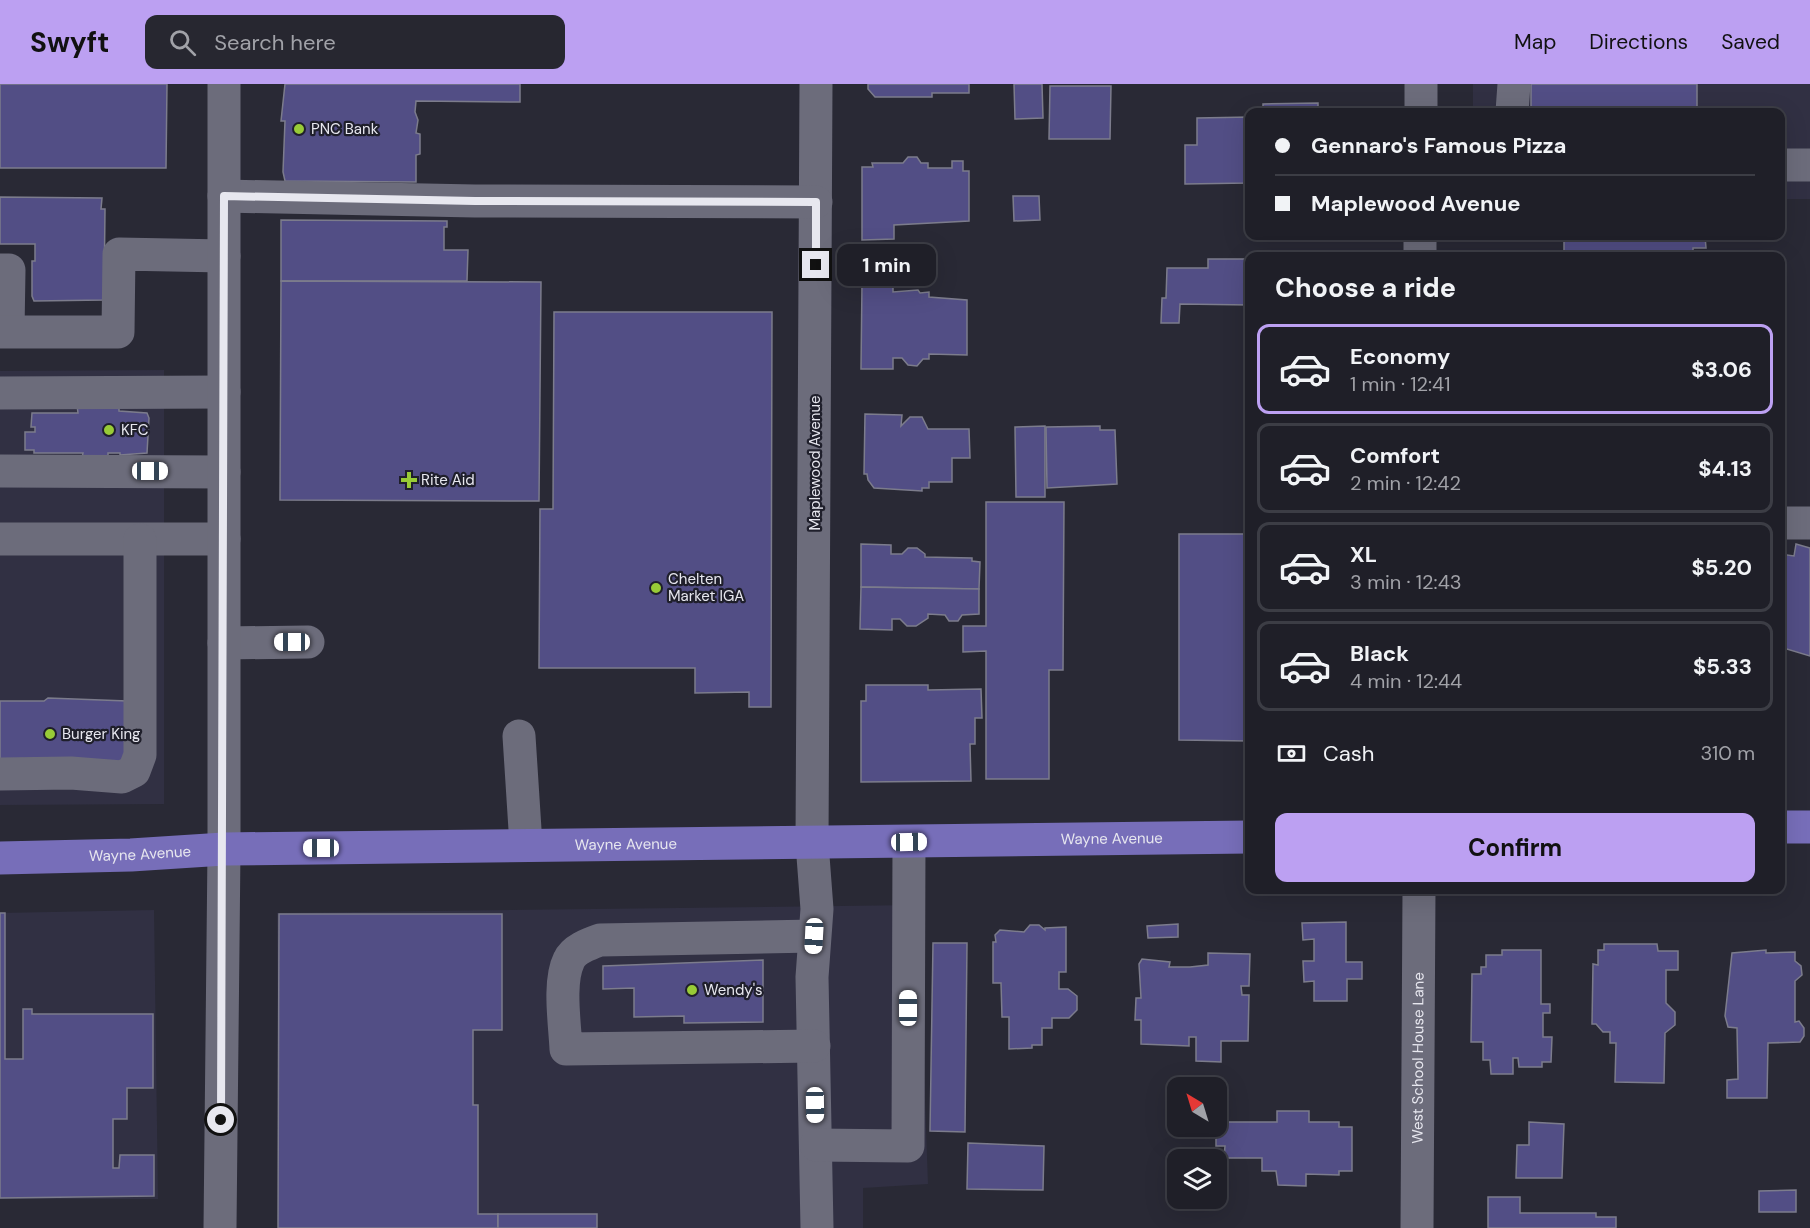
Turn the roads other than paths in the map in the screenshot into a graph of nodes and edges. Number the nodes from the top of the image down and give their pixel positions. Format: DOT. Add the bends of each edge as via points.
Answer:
graph roads {
  1 [pos="224,84"];
  2 [pos="816,84"];
  3 [pos="1421,84"];
  4 [pos="1514,84"];
  5 [pos="1421,108"];
  6 [pos="1512,108"];
  7 [pos="1785,165"];
  8 [pos="1810,165"];
  9 [pos="224,196"];
  10 [pos="816,202"];
  11 [pos="224,256"];
  12 [pos="0,270"];
  13 [pos="4,332"];
  14 [pos="224,392"];
  15 [pos="0,393"];
  16 [pos="0,471"];
  17 [pos="224,472"];
  18 [pos="1810,523"];
  19 [pos="1785,524"];
  20 [pos="224,538"];
  21 [pos="0,539"];
  22 [pos="140,540"];
  23 [pos="308,642"];
  24 [pos="224,643"];
  25 [pos="519,736"];
  26 [pos="0,774"];
  27 [pos="1785,827"];
  28 [pos="1810,827"];
  29 [pos="1245,837"];
  30 [pos="909,842"];
  31 [pos="812,843"];
  32 [pos="526,845"];
  33 [pos="224,849"];
  34 [pos="0,858"];
  35 [pos="1419,894"];
  36 [pos="814,936"];
  37 [pos="814,1046"];
  38 [pos="816,1144"];
  39 [pos="220,1228"];
  40 [pos="817,1228"];
  41 [pos="1418,1228"];
  1 -- 9 [label="street"];
  2 -- 10 [label="street, Maplewood Avenue"];
  3 -- 5 [label="street"];
  4 -- 6 [label="street"];
  7 -- 8 [label="street"];
  9 -- 10 [label="street"];
  9 -- 11 [label="street"];
  10 -- 31 [label="street, Maplewood Avenue"];
  11 -- 13 [label="street" via="119,254 118,332"];
  11 -- 14 [label="street"];
  12 -- 13 [label="street" via="9,270"];
  14 -- 15 [label="street"];
  14 -- 17 [label="street"];
  16 -- 17 [label="street"];
  17 -- 20 [label="street"];
  18 -- 19 [label="street"];
  20 -- 22 [label="street"];
  20 -- 24 [label="street"];
  21 -- 22 [label="street"];
  22 -- 26 [label="street" via="140,755 134,771 122,777"];
  23 -- 24 [label="street"];
  24 -- 33 [label="street"];
  25 -- 32 [label="street"];
  27 -- 28 [label="main road"];
  29 -- 30 [label="main road, Wayne Avenue"];
  30 -- 31 [label="main road, Wayne Avenue"];
  30 -- 38 [label="street" via="908,1146"];
  31 -- 32 [label="main road, Wayne Avenue"];
  31 -- 36 [label="street, Maplewood Avenue" via="817,909"];
  32 -- 33 [label="main road, Wayne Avenue"];
  33 -- 34 [label="main road, Wayne Avenue"];
  33 -- 39 [label="street"];
  35 -- 41 [label="street, West School House Lane"];
  36 -- 37 [label="street, Maplewood Avenue"];
  36 -- 37 [label="street" via="600,940 585,945 569,958 564,975 566,1049"];
  37 -- 38 [label="street, Maplewood Avenue"];
  38 -- 40 [label="street, Maplewood Avenue"];
}
